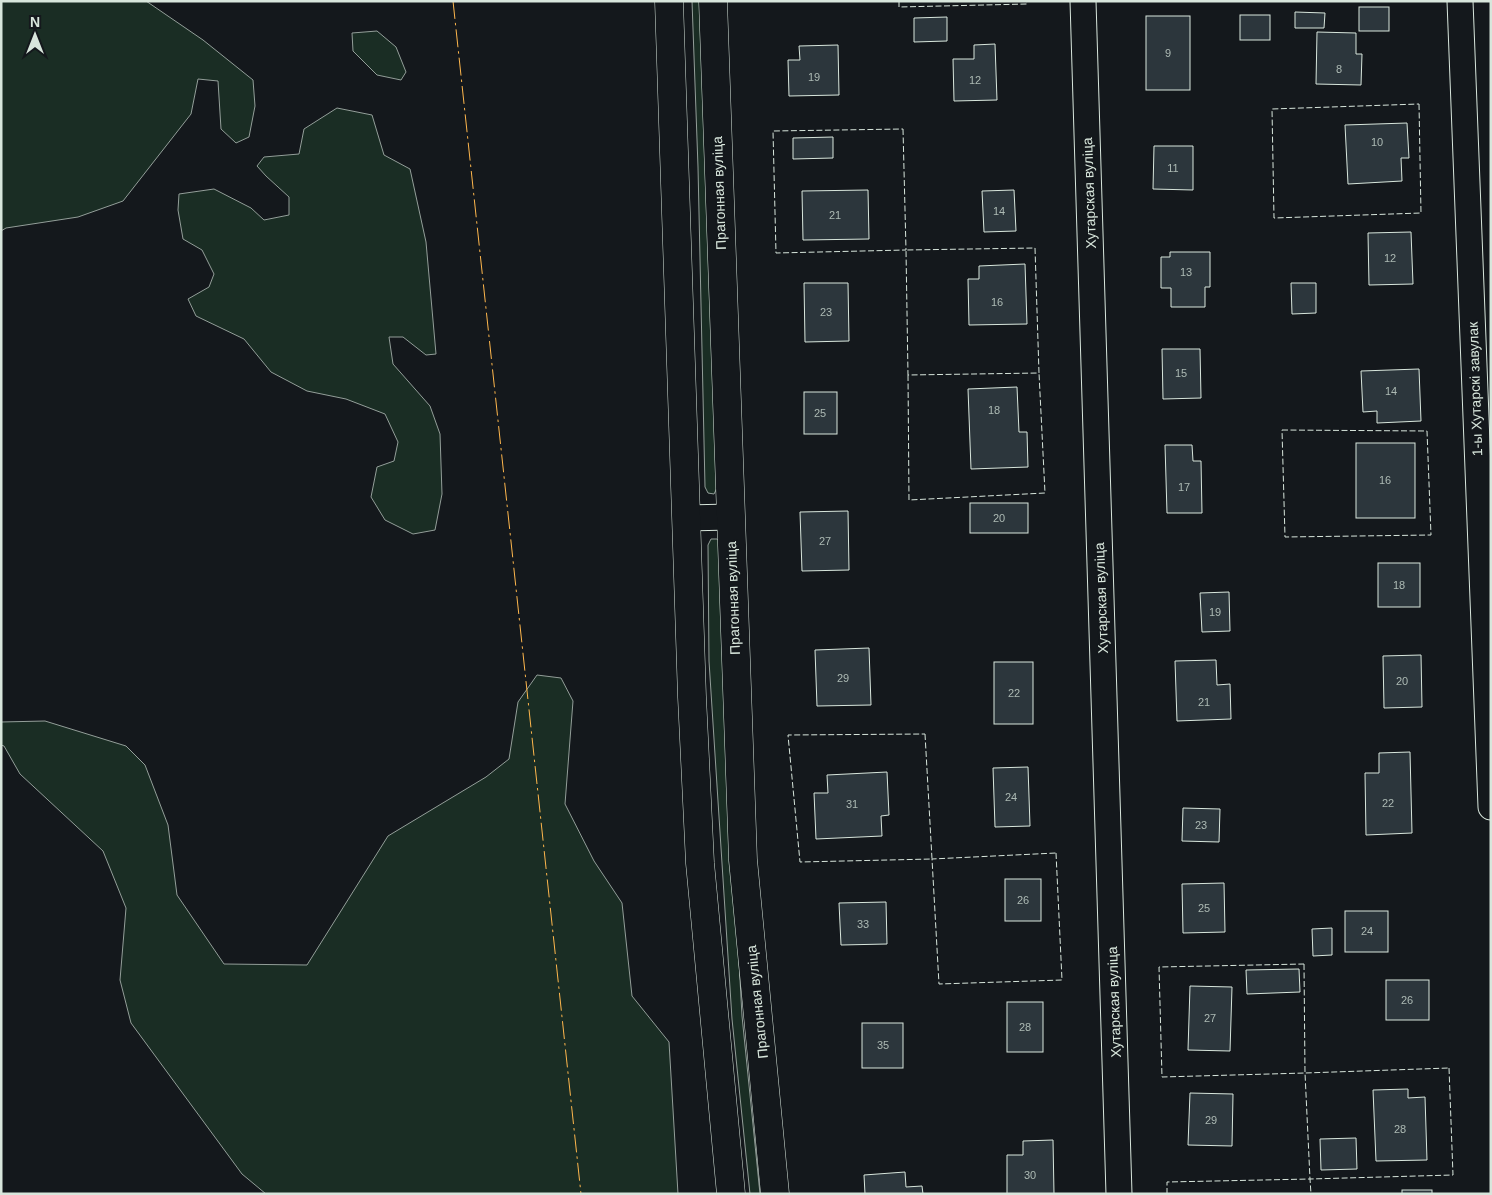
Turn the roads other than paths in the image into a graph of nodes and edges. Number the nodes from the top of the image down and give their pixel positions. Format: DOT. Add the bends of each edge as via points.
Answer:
graph roads {
  1 [pos="669,1"];
  2 [pos="713,1"];
  3 [pos="1083,1"];
  4 [pos="1460,1"];
  5 [pos="730,517"];
  6 [pos="686,518"];
  7 [pos="1491,807"];
  8 [pos="731,1194"];
  9 [pos="775,1194"];
  10 [pos="1120,1194"];
  1 -- 6 [label="main road"];
  2 -- 5 [label="main road, Прагонная вуліца"];
  3 -- 10 [label="street, Хутарская вуліца"];
  4 -- 7 [label="street, 1-ы Хутарскі завулак"];
  5 -- 6 [label="street"];
  5 -- 9 [label="main road, Прагонная вуліца" via="743,860"];
  6 -- 8 [label="main road" via="700,863"];
}
